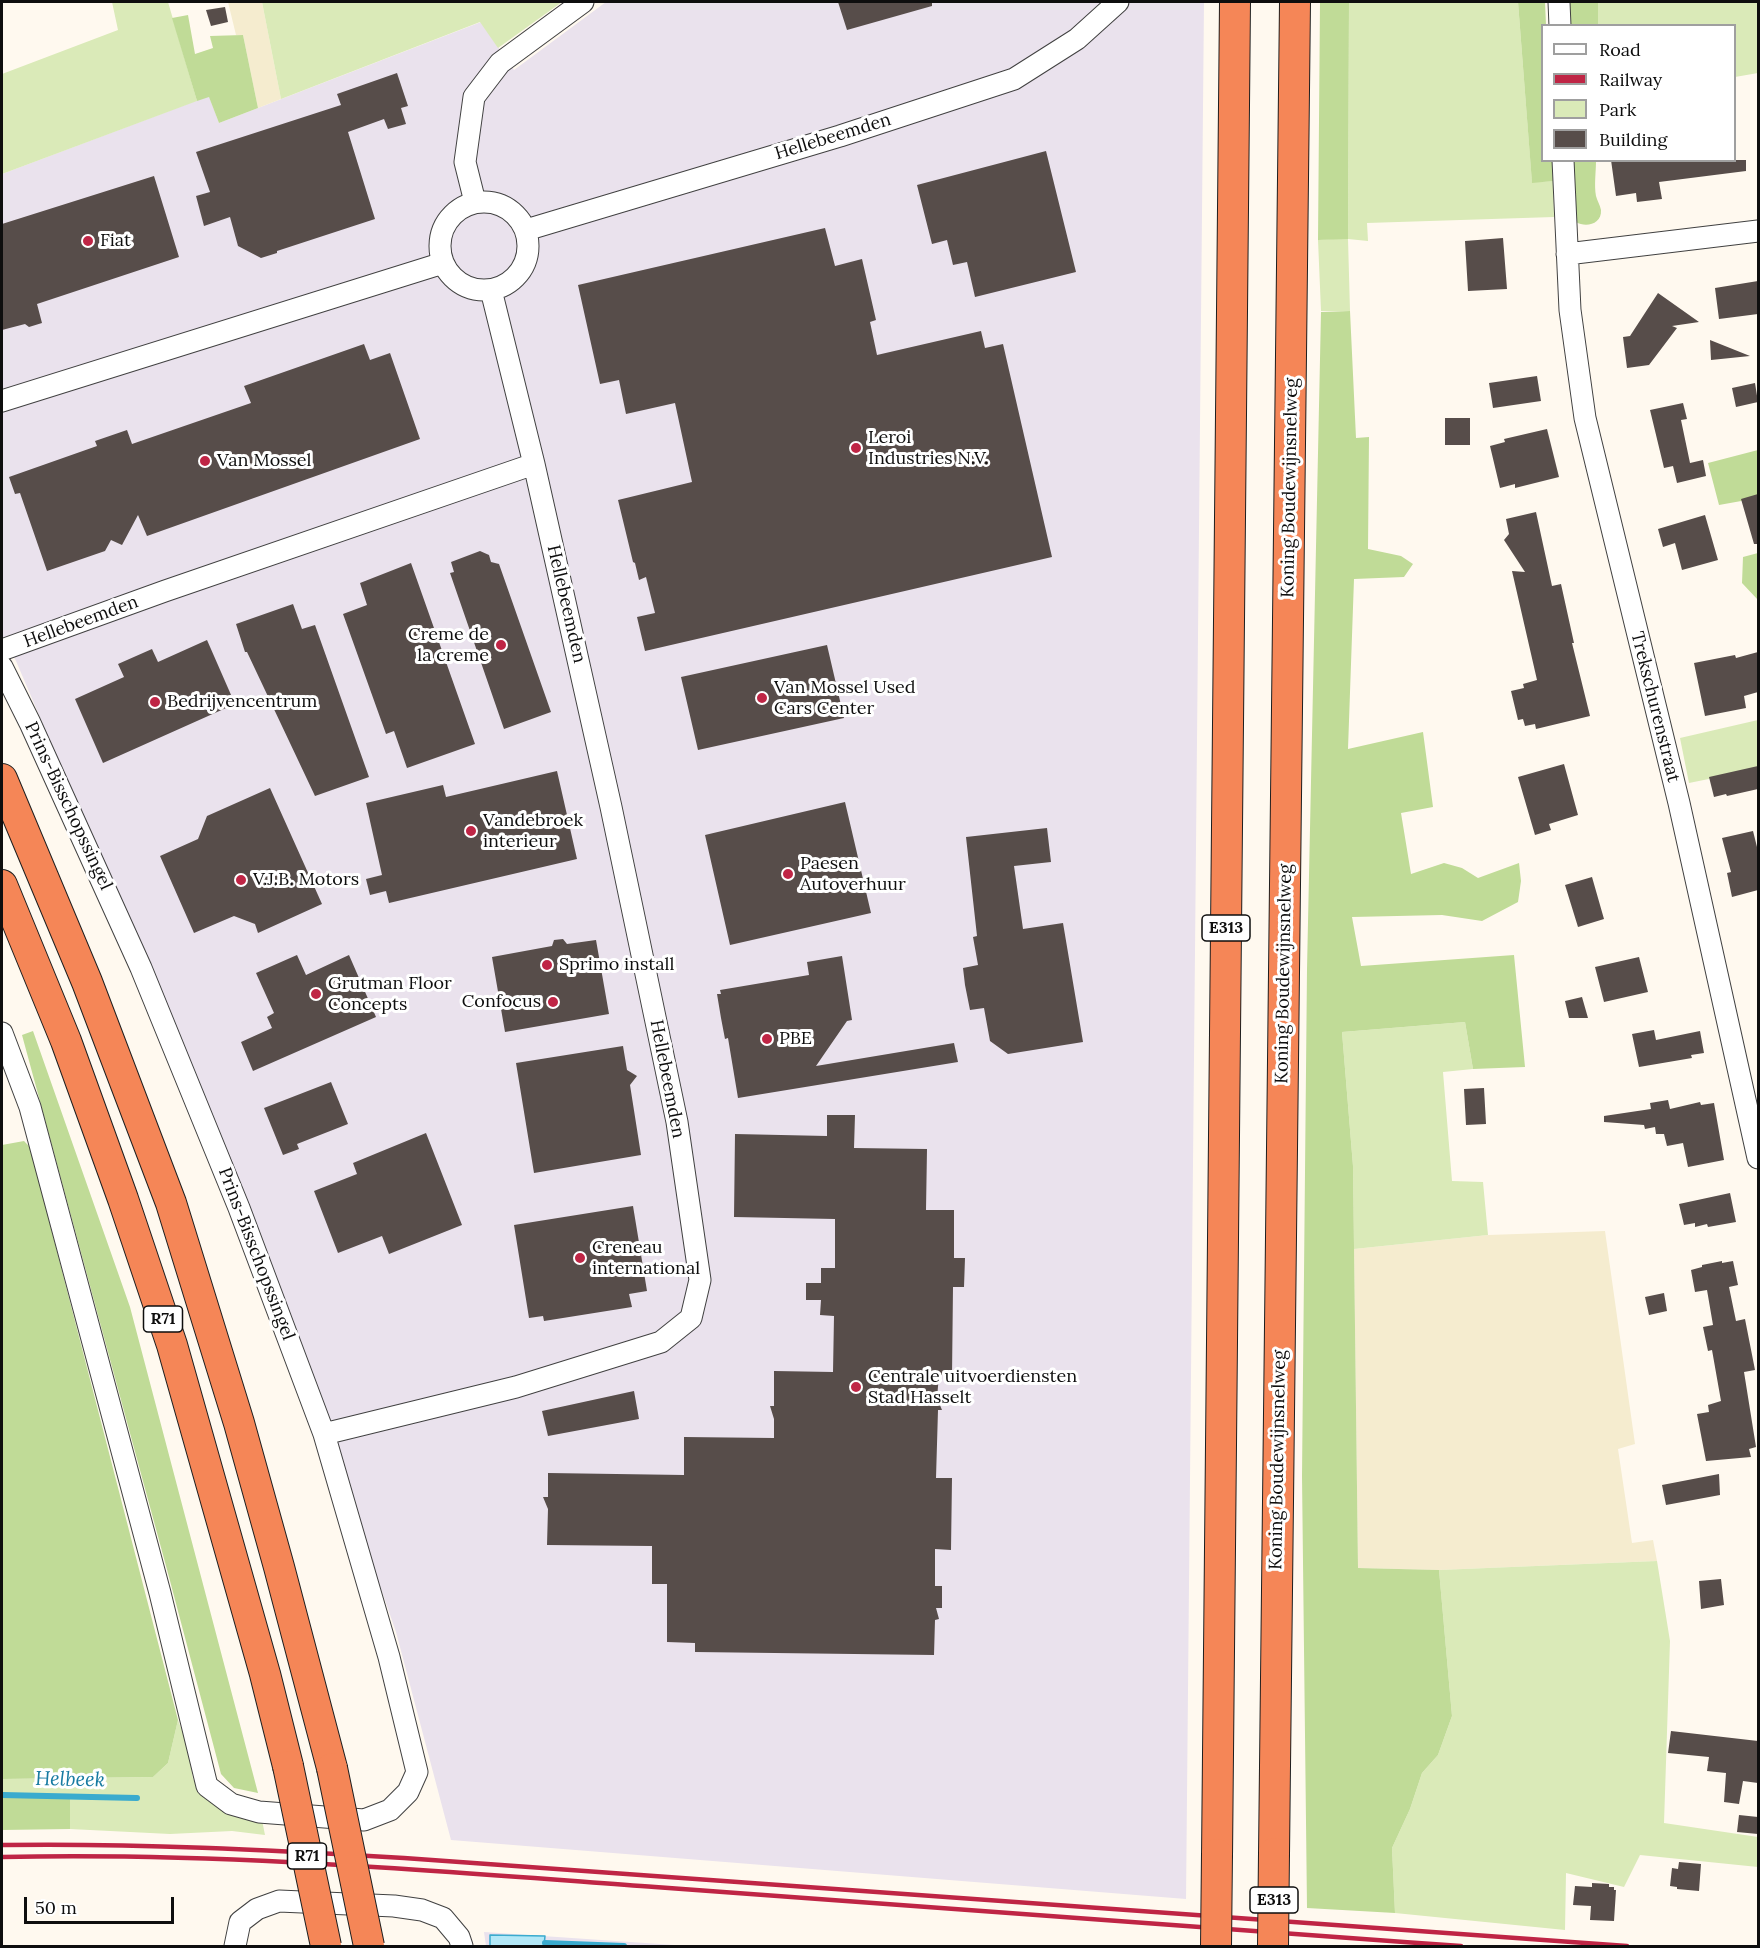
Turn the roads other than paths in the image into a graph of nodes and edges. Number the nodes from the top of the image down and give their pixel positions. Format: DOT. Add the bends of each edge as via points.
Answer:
graph roads {
  1 [pos="583,2"];
  2 [pos="1118,2"];
  3 [pos="1235,2"];
  4 [pos="1295,2"];
  5 [pos="1559,2"];
  6 [pos="1560,24"];
  7 [pos="1563,162"];
  8 [pos="475,202"];
  9 [pos="526,230"];
  10 [pos="1758,231"];
  11 [pos="1567,254"];
  12 [pos="442,262"];
  13 [pos="491,290"];
  14 [pos="2,401"];
  15 [pos="534,464"];
  16 [pos="2,650"];
  17 [pos="2,667"];
  18 [pos="2,779"];
  19 [pos="2,885"];
  20 [pos="2,1033"];
  21 [pos="1758,1158"];
  22 [pos="324,1434"];
  23 [pos="326,1946"];
  24 [pos="235,1947"];
  25 [pos="369,1947"];
  26 [pos="462,1947"];
  27 [pos="1216,1947"];
  28 [pos="1273,1947"];
  1 -- 8 [label="street" via="500,63 474,97 465,162"];
  2 -- 9 [label="street, Hellebeemden" via="1077,39 1014,79 840,136"];
  3 -- 27 [label="highway, E313, bridge"];
  4 -- 28 [label="highway, Koning Boudewijnsnelweg / E313, bridge"];
  5 -- 6 [label="street"];
  7 -- 11 [label="street, Trekschurenstraat"];
  8 -- 9 [label="street" via="496,203 514,213"];
  8 -- 12 [label="street" via="457,210 444,225 439,243"];
  9 -- 13 [label="street" via="528,250 523,268 509,282"];
  10 -- 11 [label="street"];
  11 -- 21 [label="street, Trekschurenstraat" via="1570,310 1585,418 1679,803"];
  12 -- 13 [label="street" via="462,285"];
  12 -- 14 [label="street"];
  13 -- 15 [label="street, Hellebeemden"];
  15 -- 16 [label="street, Hellebeemden"];
  15 -- 22 [label="street, Hellebeemden" via="677,1122 700,1280 691,1318 661,1342 516,1387"];
  17 -- 22 [label="street, Prins-Bisschopssingel" via="141,968 239,1208"];
  18 -- 25 [label="highway, R71, bridge" via="87,982 171,1203 279,1567 332,1768"];
  19 -- 23 [label="highway, R71, bridge" via="66,1041 172,1345 265,1674"];
  20 -- 22 [label="street, Prins-Bisschopssingel" via="30,1107 207,1786 231,1804 259,1812 364,1820 390,1810 408,1792 417,1772 389,1657"];
  24 -- 26 [label="street" via="240,1922 257,1909 279,1901 422,1910 443,1917"];
}
